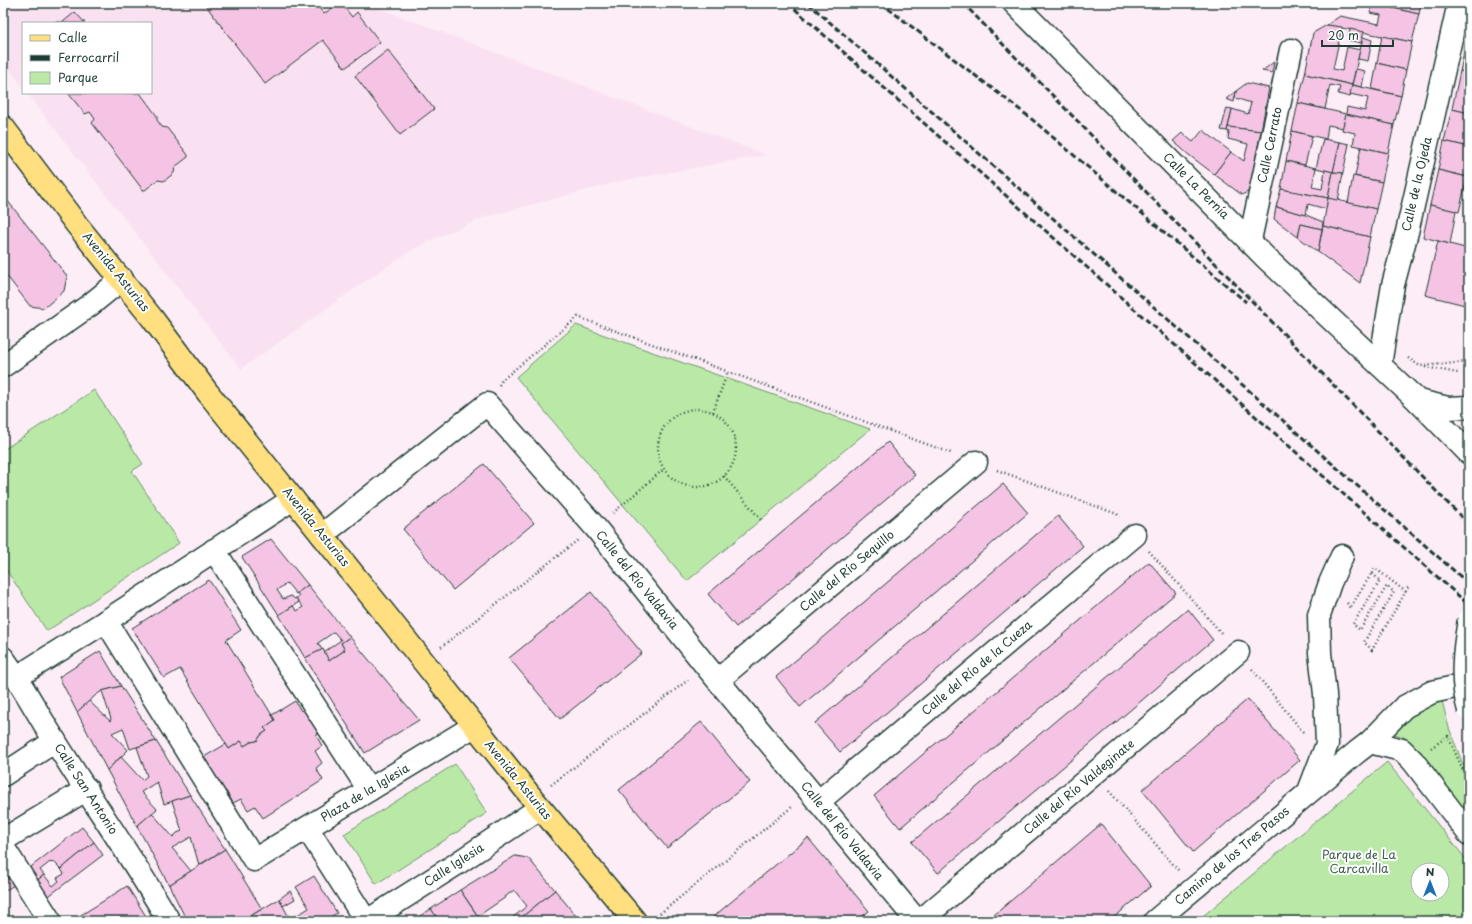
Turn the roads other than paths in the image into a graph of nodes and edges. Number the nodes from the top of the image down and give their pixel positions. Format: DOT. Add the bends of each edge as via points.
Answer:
graph roads {
  1 [pos="1014,3"];
  2 [pos="1459,3"];
  3 [pos="1291,50"];
  4 [pos="3,127"];
  5 [pos="1250,240"];
  6 [pos="122,279"];
  7 [pos="3,366"];
  8 [pos="1380,366"];
  9 [pos="1418,401"];
  10 [pos="1469,407"];
  11 [pos="1469,453"];
  12 [pos="976,462"];
  13 [pos="293,499"];
  14 [pos="322,535"];
  15 [pos="1135,535"];
  16 [pos="214,550"];
  17 [pos="1342,556"];
  18 [pos="1469,620"];
  19 [pos="106,621"];
  20 [pos="1238,652"];
  21 [pos="3,658"];
  22 [pos="712,673"];
  23 [pos="17,677"];
  24 [pos="1469,685"];
  25 [pos="1469,710"];
  26 [pos="474,726"];
  27 [pos="55,741"];
  28 [pos="1370,742"];
  29 [pos="3,775"];
  30 [pos="87,789"];
  31 [pos="369,790"];
  32 [pos="1309,792"];
  33 [pos="814,797"];
  34 [pos="536,804"];
  35 [pos="307,828"];
  36 [pos="1469,834"];
  37 [pos="3,840"];
  38 [pos="3,847"];
  39 [pos="50,921"];
  40 [pos="169,921"];
  41 [pos="367,921"];
  42 [pos="635,921"];
  43 [pos="917,921"];
  44 [pos="920,921"];
  45 [pos="1155,921"];
  1 -- 5 [label="street, Calle La Pernía"];
  2 -- 8 [label="street, Calle de la Ojeda" via="1393,285"];
  3 -- 5 [label="street, Calle Cerrato"];
  4 -- 6 [label="main road, Avenida Asturias" via="77,225"];
  5 -- 8 [label="street, Calle La Pernía"];
  6 -- 7 [label="street" via="90,305"];
  6 -- 13 [label="main road, Avenida Asturias" via="208,393"];
  8 -- 9 [label="street, Calle La Pernía"];
  9 -- 10 [label="street" via="1448,408"];
  9 -- 11 [label="street, Calle La Pernía"];
  12 -- 22 [label="street, Calle del Río Sequillo"];
  13 -- 14 [label="main road, Avenida Asturias"];
  13 -- 16 [label="street"];
  14 -- 22 [label="street, Calle del Río Valdavia" via="487,404 595,527"];
  14 -- 26 [label="main road, Avenida Asturias"];
  15 -- 33 [label="street, Calle del Río de la Cueza"];
  16 -- 19 [label="street"];
  16 -- 31 [label="street"];
  17 -- 32 [label="street, Camino de los Tres Pasos" via="1319,615 1320,653 1326,694 1327,744"];
  18 -- 25 [label="street, bridge" via="1464,660"];
  19 -- 23 [label="street"];
  19 -- 35 [label="street, Plaza de la Iglesia" via="254,860"];
  20 -- 44 [label="street, Calle del Río Valdeginate"];
  21 -- 23 [label="street, Calle San Antonio"];
  22 -- 33 [label="street, Calle del Río Valdavia"];
  23 -- 27 [label="street, Calle San Antonio"];
  24 -- 28 [label="street, Camino de los Tres Pasos" via="1432,692 1404,707"];
  26 -- 31 [label="street, Plaza de la Iglesia"];
  26 -- 34 [label="main road, Avenida Asturias"];
  27 -- 29 [label="street"];
  27 -- 30 [label="street, Calle San Antonio"];
  28 -- 32 [label="street, Camino de los Tres Pasos"];
  28 -- 36 [label="street" via="1402,750"];
  30 -- 37 [label="street"];
  30 -- 40 [label="street, Calle San Antonio"];
  31 -- 35 [label="street, Plaza de la Iglesia"];
  32 -- 45 [label="street, Camino de los Tres Pasos"];
  33 -- 43 [label="street, Calle del Río Valdavia"];
  34 -- 41 [label="street, Calle Iglesia" via="461,862"];
  34 -- 42 [label="main road, Avenida Asturias"];
  35 -- 41 [label="street"];
  38 -- 39 [label="street"];
}
